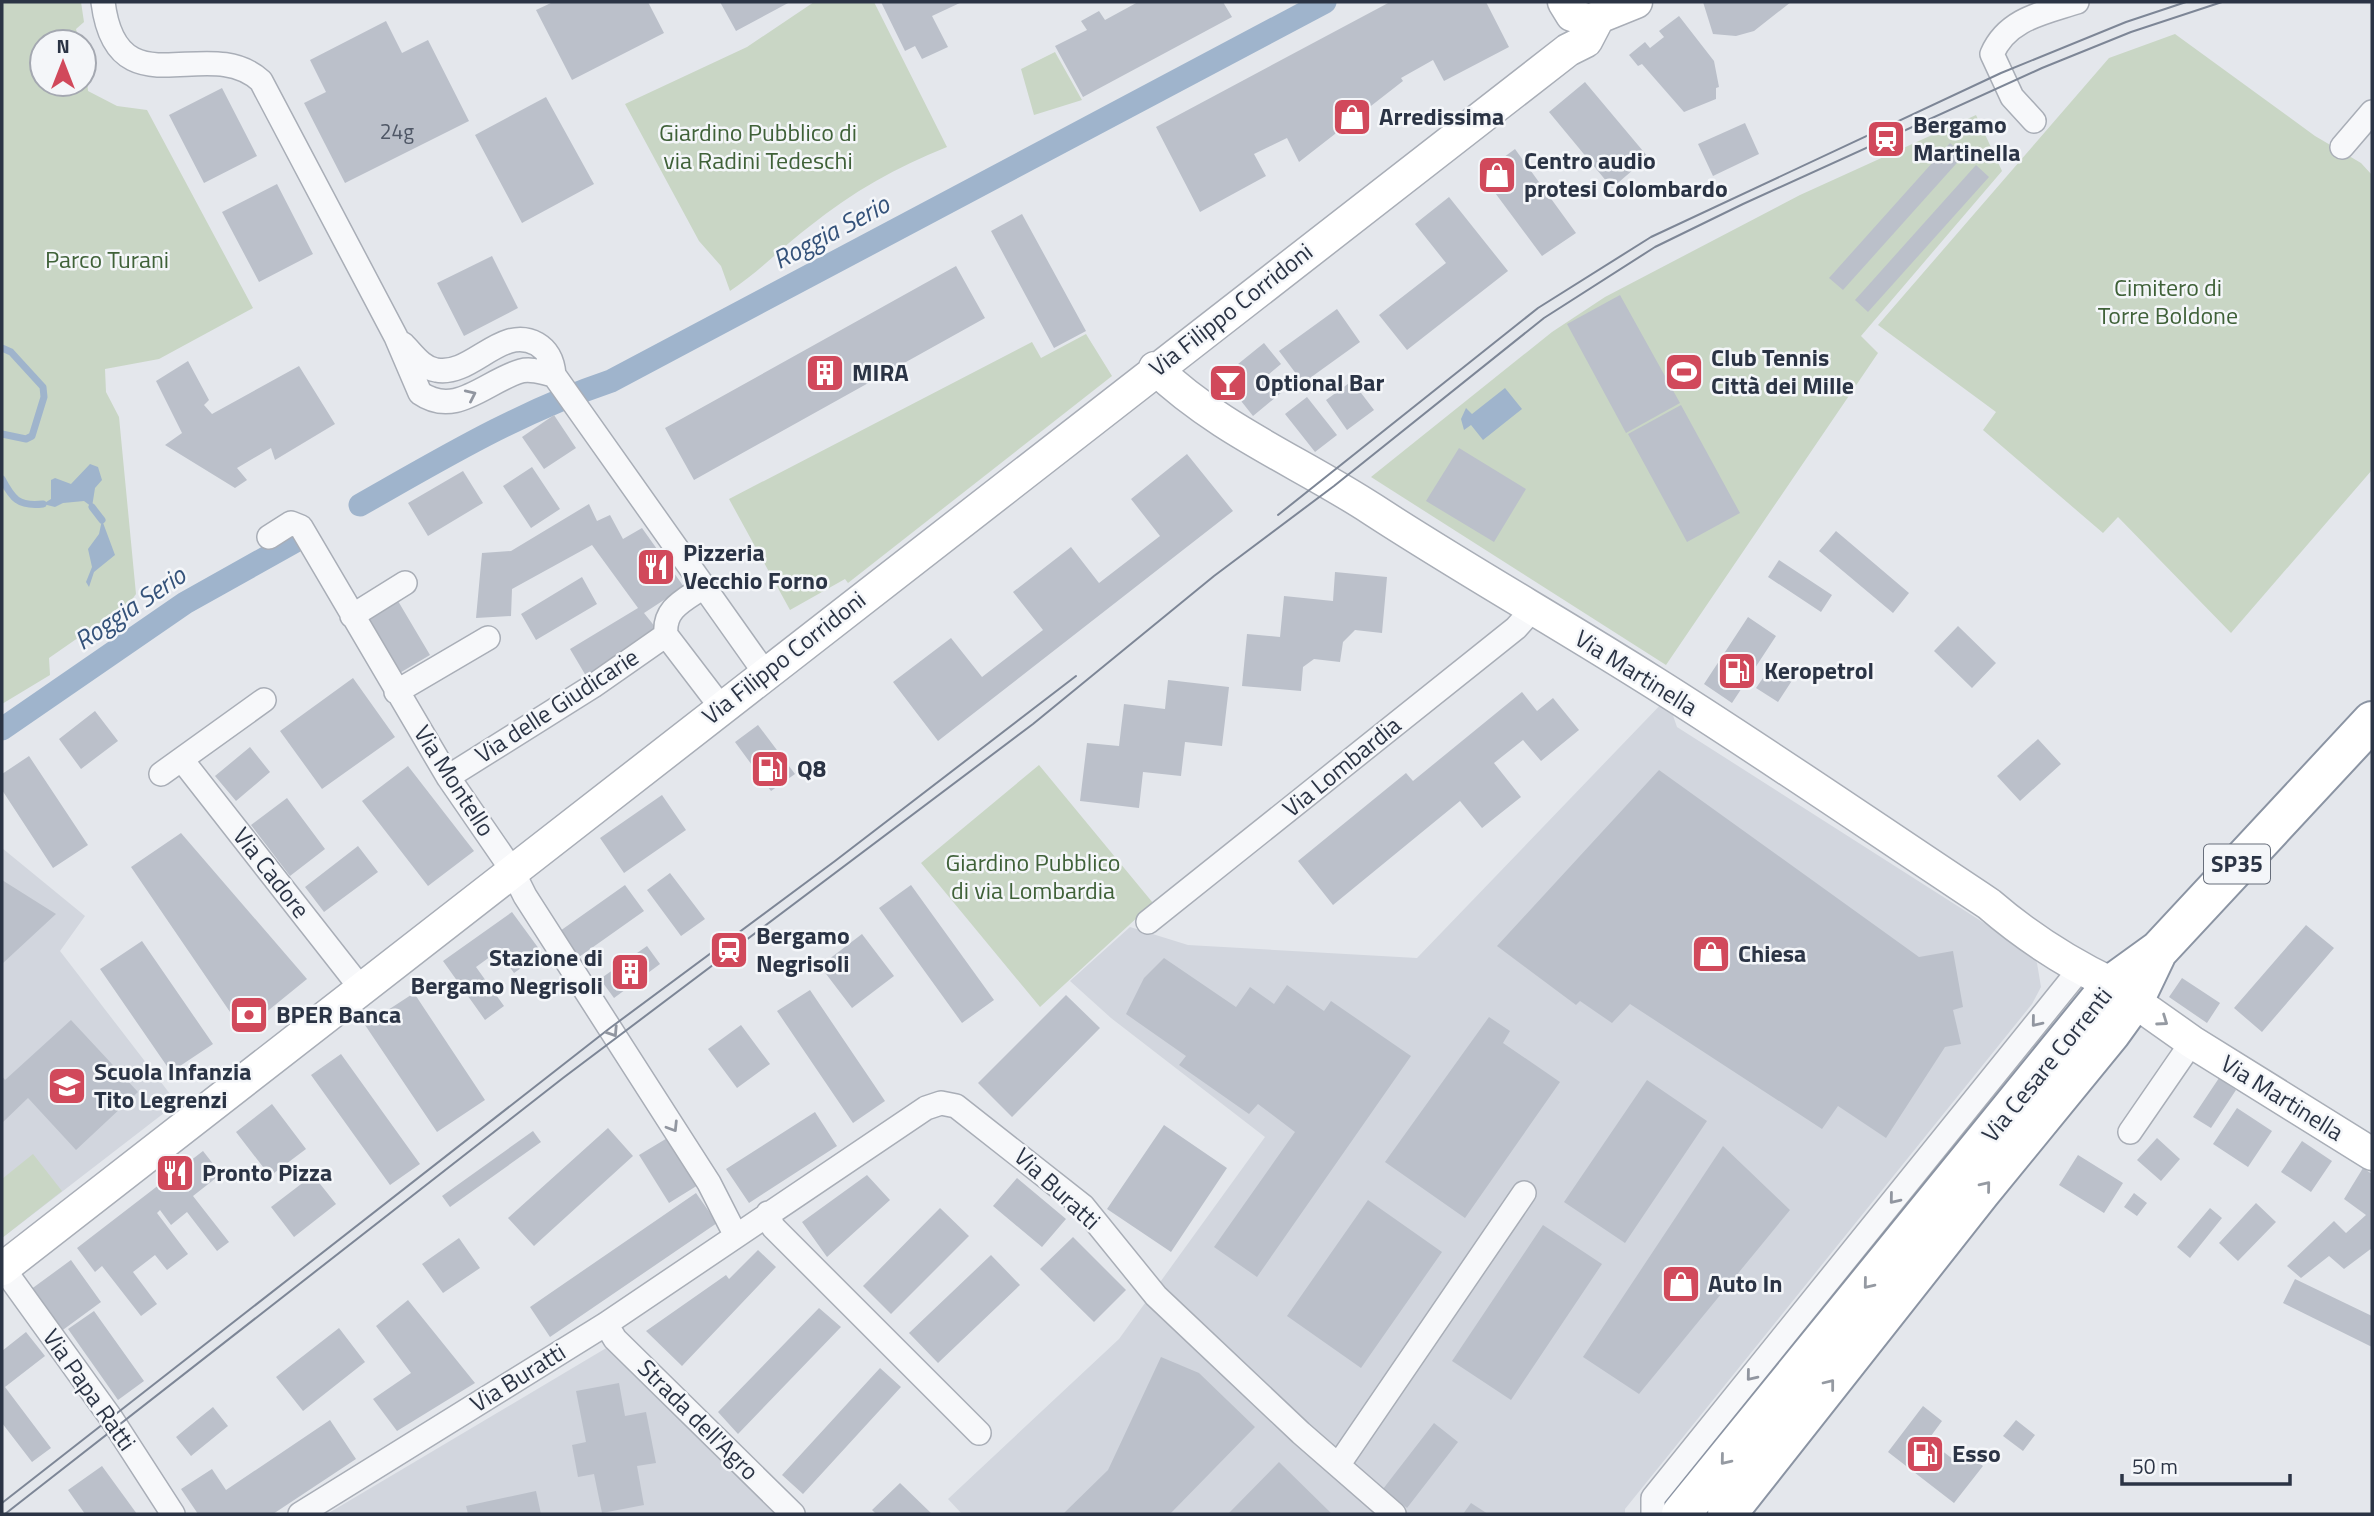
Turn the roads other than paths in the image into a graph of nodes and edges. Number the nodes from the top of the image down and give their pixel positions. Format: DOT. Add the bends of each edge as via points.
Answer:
graph roads {
  1 [pos="2077,2"];
  2 [pos="1599,8"];
  3 [pos="104,12"];
  4 [pos="2372,112"];
  5 [pos="2034,121"];
  6 [pos="2343,147"];
  7 [pos="396,337"];
  8 [pos="1155,368"];
  9 [pos="559,383"];
  10 [pos="268,537"];
  11 [pos="405,583"];
  12 [pos="705,586"];
  13 [pos="1532,610"];
  14 [pos="352,616"];
  15 [pos="666,635"];
  16 [pos="488,638"];
  17 [pos="765,673"];
  18 [pos="396,692"];
  19 [pos="264,700"];
  20 [pos="721,707"];
  21 [pos="2372,721"];
  22 [pos="2372,728"];
  23 [pos="182,760"];
  24 [pos="161,775"];
  25 [pos="448,777"];
  26 [pos="2317,778"];
  27 [pos="512,870"];
  28 [pos="1149,922"];
  29 [pos="2109,984"];
  30 [pos="360,987"];
  31 [pos="2192,1042"];
  32 [pos="2130,1132"];
  33 [pos="2372,1154"];
  34 [pos="1524,1193"];
  35 [pos="768,1213"];
  36 [pos="735,1234"];
  37 [pos="2,1268"];
  38 [pos="606,1324"];
  39 [pos="979,1433"];
  40 [pos="1339,1464"];
  41 [pos="173,1514"];
  42 [pos="300,1514"];
  43 [pos="793,1514"];
  44 [pos="1394,1514"];
  45 [pos="1653,1514"];
  46 [pos="1681,1514"];
  47 [pos="1727,1514"];
  1 -- 5 [label="street" via="2020,21 2000,36 1992,54 2012,97"];
  2 -- 8 [label="street, Via Filippo Corridoni" via="1566,32 1568,50"];
  3 -- 7 [label="street" via="117,47 131,59 152,66 228,64 249,69 261,80"];
  4 -- 6 [label="street"];
  7 -- 9 [label="street" via="426,367 443,371 510,340 534,342 548,353"];
  7 -- 9 [label="street, one-way" via="420,393 441,404 454,403 521,371"];
  8 -- 13 [label="street, Via Martinella" via="1213,416 1350,495"];
  8 -- 17 [label="street, Via Filippo Corridoni"];
  9 -- 12 [label="street"];
  10 -- 14 [label="street, Via Montello" via="291,523 302,527"];
  11 -- 14 [label="street"];
  12 -- 15 [label="street, Via delle Giudicarie" via="671,610 664,621"];
  12 -- 17 [label="street"];
  13 -- 28 [label="street, Via Lombardia" via="1511,632"];
  13 -- 29 [label="street, Via Martinella" via="1762,753 1989,904 2009,922"];
  14 -- 18 [label="street, Via Montello"];
  15 -- 20 [label="street, Via delle Giudicarie"];
  15 -- 25 [label="street, Via delle Giudicarie"];
  16 -- 18 [label="street"];
  17 -- 20 [label="street, Via Filippo Corridoni"];
  18 -- 25 [label="street, Via Montello"];
  19 -- 23 [label="street"];
  20 -- 27 [label="street, Via Filippo Corridoni"];
  21 -- 26 [label="highway, SP35"];
  22 -- 26 [label="highway, SP35"];
  23 -- 24 [label="street"];
  23 -- 30 [label="street, Via Cadore"];
  25 -- 27 [label="street, Via Montello"];
  26 -- 29 [label="highway, Via Cesare Correnti / SP35" via="2159,950"];
  27 -- 30 [label="street, Via Filippo Corridoni"];
  27 -- 36 [label="street, Via Montello, one-way" via="709,1183"];
  29 -- 31 [label="street, Via Martinella, one-way"];
  29 -- 45 [label="street, Via Cesare Correnti, one-way" via="1653,1497"];
  29 -- 46 [label="highway, Via Cesare Correnti, one-way"];
  47 -- 29 [label="highway, Via Cesare Correnti, one-way"];
  30 -- 37 [label="street, Via Filippo Corridoni"];
  31 -- 32 [label="street, Via Martinella"];
  31 -- 33 [label="street, Via Martinella"];
  34 -- 40 [label="street"];
  35 -- 36 [label="street, Via Buratti"];
  35 -- 39 [label="street" via="774,1227"];
  35 -- 40 [label="street, Via Buratti" via="926,1108 941,1103 956,1106 1083,1206 1156,1296"];
  36 -- 38 [label="street, Via Buratti"];
  37 -- 41 [label="street, Via Papa Ratti" via="111,1418"];
  38 -- 42 [label="street, Via Buratti"];
  38 -- 43 [label="street, Strada dell'Agro" via="615,1339"];
  40 -- 44 [label="street, Via Buratti"];
}
